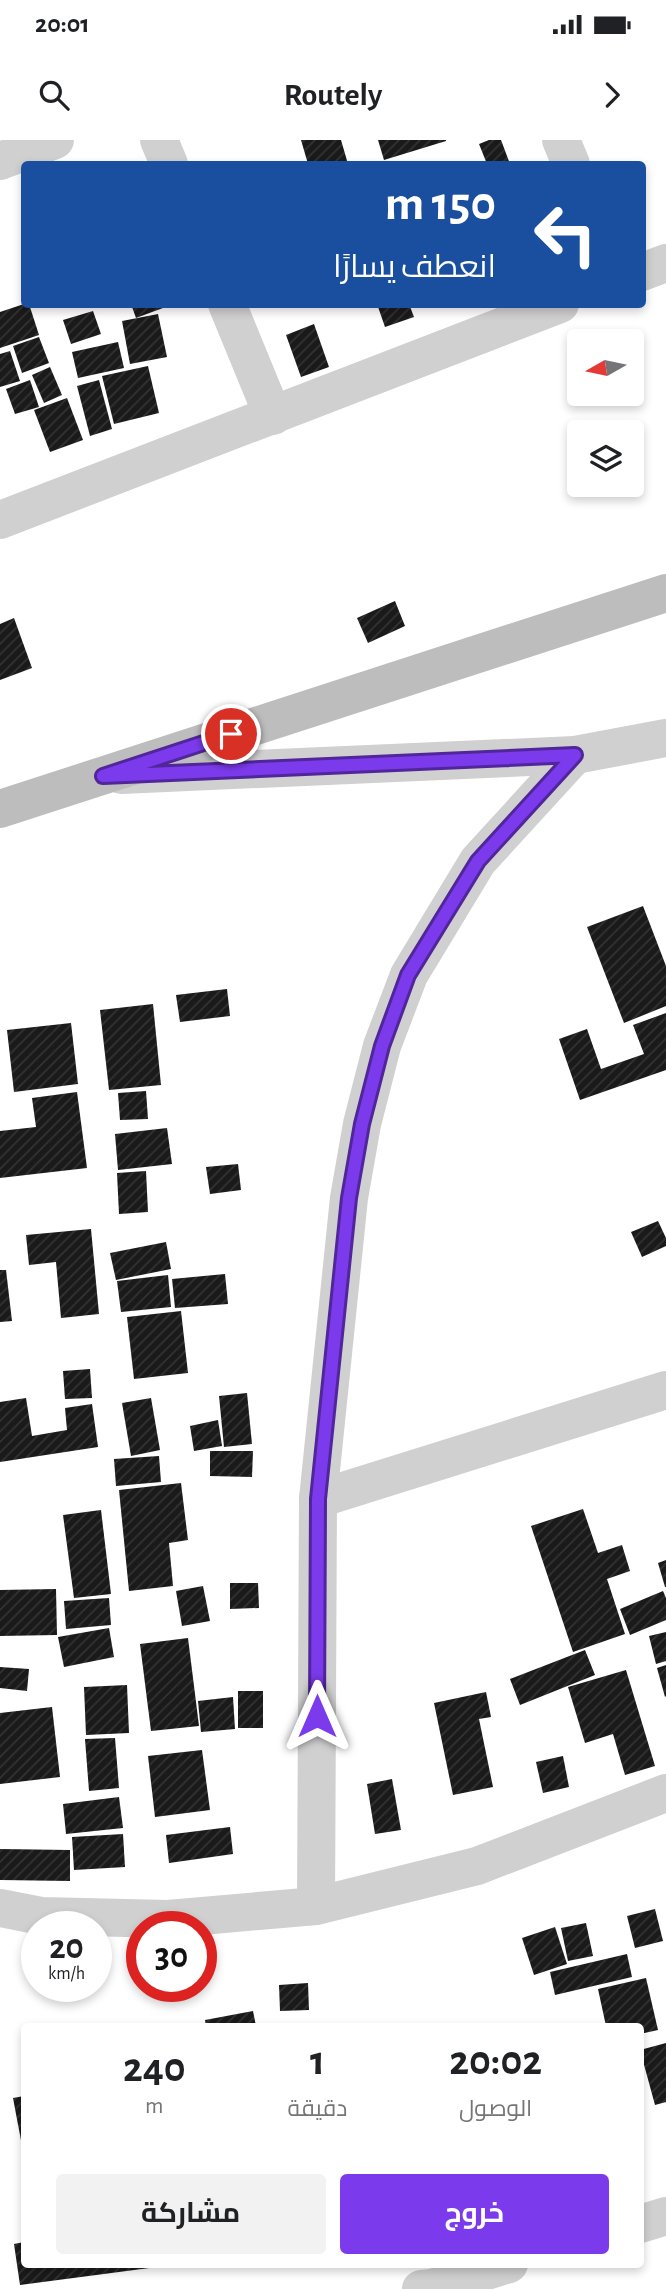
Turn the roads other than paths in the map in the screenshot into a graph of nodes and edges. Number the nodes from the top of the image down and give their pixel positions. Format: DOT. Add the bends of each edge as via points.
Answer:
graph roads {
  1 [pos="55,140"];
  2 [pos="159,140"];
  3 [pos="561,140"];
  4 [pos="0,161"];
  5 [pos="168,161"];
  6 [pos="570,161"];
  7 [pos="666,263"];
  8 [pos="646,270"];
  9 [pos="229,308"];
  10 [pos="550,308"];
  11 [pos="273,416"];
  12 [pos="0,520"];
  13 [pos="666,593"];
  14 [pos="666,738"];
  15 [pos="575,755"];
  16 [pos="103,776"];
  17 [pos="0,809"];
  18 [pos="666,1390"];
  19 [pos="318,1499"];
  20 [pos="666,1793"];
  21 [pos="316,1906"];
  22 [pos="0,1908"];
  23 [pos="666,2216"];
  24 [pos="644,2223"];
  25 [pos="497,2268"];
  26 [pos="421,2289"];
  27 [pos="432,2289"];
  1 -- 4 [label="street"];
  2 -- 5 [label="street"];
  3 -- 6 [label="street"];
  7 -- 8 [label="street"];
  9 -- 11 [label="street"];
  10 -- 11 [label="street"];
  11 -- 12 [label="street"];
  13 -- 16 [label="main road"];
  14 -- 15 [label="street"];
  15 -- 16 [label="street"];
  15 -- 19 [label="street" via="478,861 408,975 382,1046 349,1198"];
  16 -- 17 [label="main road"];
  18 -- 19 [label="street"];
  19 -- 21 [label="street"];
  20 -- 21 [label="street" via="477,1866"];
  21 -- 22 [label="street" via="169,1919 41,1916"];
  23 -- 24 [label="street"];
  25 -- 27 [label="street"];
  26 -- 27 [label="street"];
}
